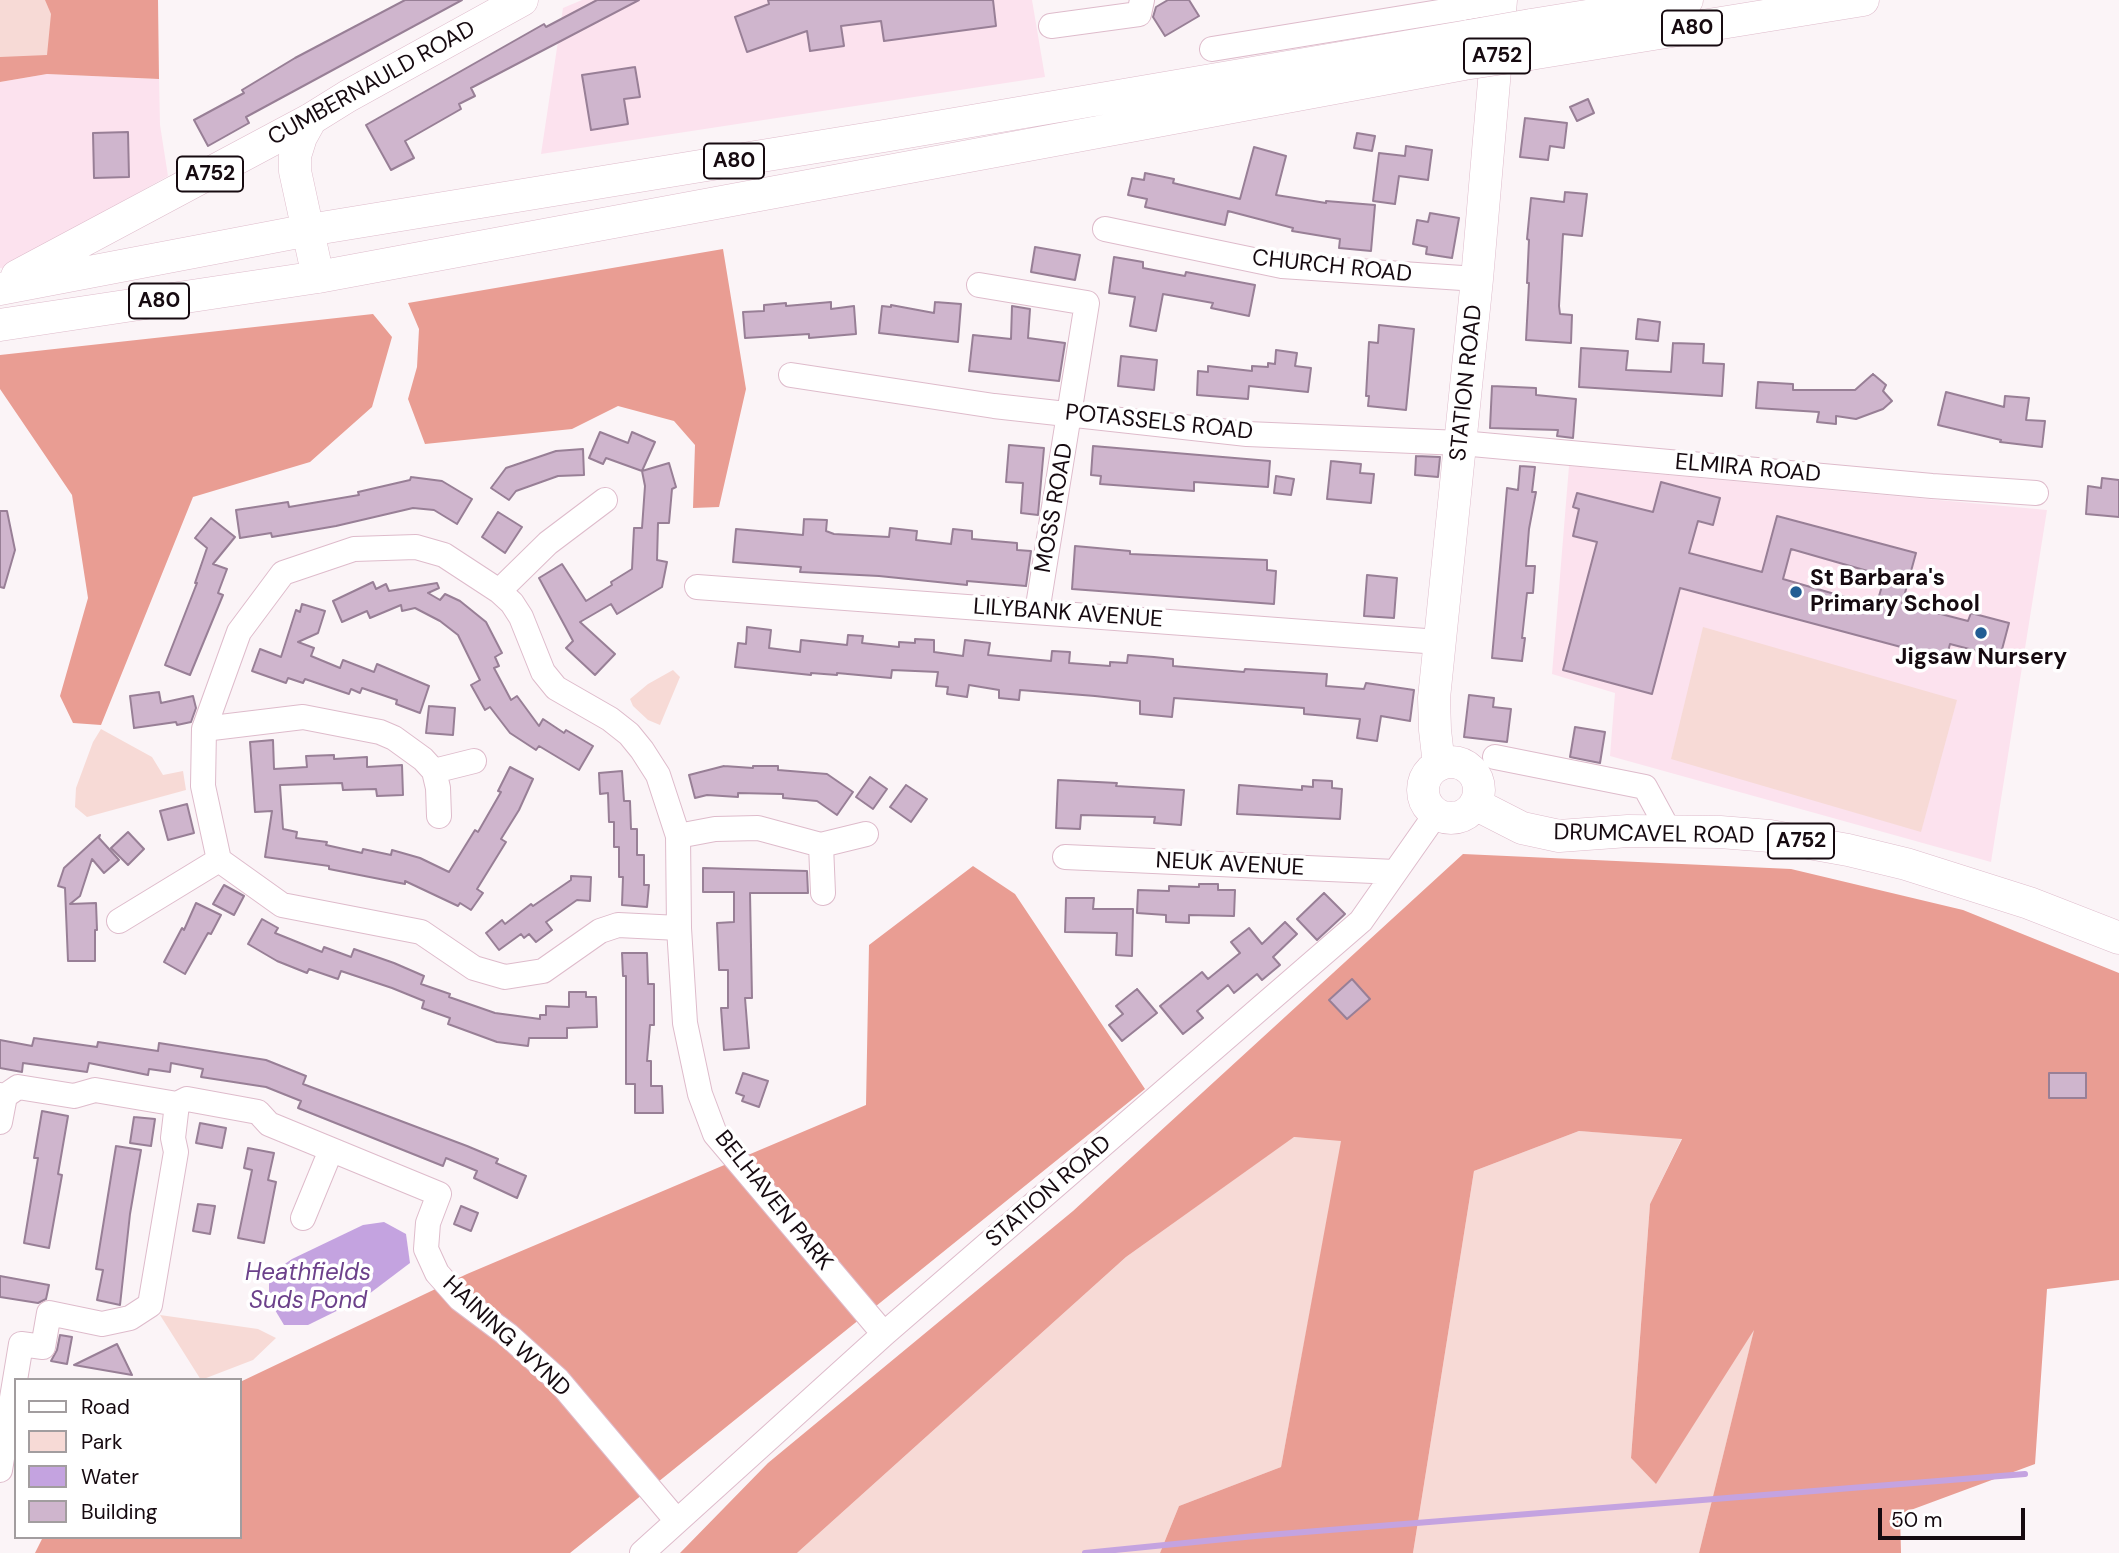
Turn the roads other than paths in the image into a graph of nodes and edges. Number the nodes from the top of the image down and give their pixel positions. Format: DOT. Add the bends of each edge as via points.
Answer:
graph roads {
  1 [pos="522,0"];
  2 [pos="1142,0"];
  3 [pos="1687,0"];
  4 [pos="1501,1"];
  5 [pos="1858,1"];
  6 [pos="1051,26"];
  7 [pos="1530,39"];
  8 [pos="1212,49"];
  9 [pos="1466,50"];
  10 [pos="311,119"];
  11 [pos="1105,229"];
  12 [pos="309,230"];
  13 [pos="318,277"];
  14 [pos="1477,279"];
  15 [pos="979,285"];
  16 [pos="0,287"];
  17 [pos="0,325"];
  18 [pos="791,375"];
  19 [pos="1070,413"];
  20 [pos="1461,443"];
  21 [pos="2036,493"];
  22 [pos="605,499"];
  23 [pos="697,587"];
  24 [pos="499,591"];
  25 [pos="1037,612"];
  26 [pos="1439,642"];
  27 [pos="204,729"];
  28 [pos="1495,757"];
  29 [pos="474,761"];
  30 [pos="1439,765"];
  31 [pos="434,771"];
  32 [pos="1475,804"];
  33 [pos="1436,814"];
  34 [pos="439,816"];
  35 [pos="1669,831"];
  36 [pos="866,834"];
  37 [pos="678,836"];
  38 [pos="821,845"];
  39 [pos="1065,857"];
  40 [pos="219,860"];
  41 [pos="1395,872"];
  42 [pos="822,893"];
  43 [pos="119,921"];
  44 [pos="679,928"];
  45 [pos="2119,938"];
  46 [pos="2,1095"];
  47 [pos="177,1104"];
  48 [pos="0,1122"];
  49 [pos="331,1150"];
  50 [pos="303,1218"];
  51 [pos="884,1334"];
  52 [pos="11,1342"];
  53 [pos="0,1470"];
  54 [pos="677,1521"];
  55 [pos="642,1553"];
  1 -- 10 [label="main road, CUMBERNAULD ROAD / A752"];
  2 -- 6 [label="street" via="1139,14"];
  3 -- 7 [label="main road, A80"];
  4 -- 8 [label="street"];
  4 -- 14 [label="main road, STATION ROAD / A752"];
  5 -- 7 [label="main road, A80"];
  7 -- 9 [label="main road, A80, bridge"];
  9 -- 12 [label="main road, A80" via="871,138"];
  9 -- 13 [label="main road, A80"];
  10 -- 12 [label="main road" via="295,156 297,186"];
  10 -- 16 [label="main road, CUMBERNAULD ROAD / A752"];
  11 -- 14 [label="street, CHURCH ROAD" via="1282,266"];
  12 -- 13 [label="main road"];
  12 -- 16 [label="main road, A80"];
  13 -- 17 [label="main road, A80"];
  14 -- 20 [label="main road, STATION ROAD / A752"];
  15 -- 19 [label="street, MOSS ROAD" via="1087,303"];
  18 -- 19 [label="street, POTASSELS ROAD"];
  19 -- 20 [label="street, POTASSELS ROAD" via="1247,434"];
  19 -- 25 [label="street, MOSS ROAD"];
  20 -- 21 [label="street, ELMIRA ROAD"];
  20 -- 26 [label="main road, STATION ROAD / A752"];
  22 -- 24 [label="street" via="548,543"];
  23 -- 25 [label="street, LILYBANK AVENUE"];
  24 -- 27 [label="street, BELHAVEN PARK" via="444,555 416,547 354,549 283,573 239,632"];
  24 -- 37 [label="street, BELHAVEN PARK" via="521,617 542,672 555,688 610,719 642,750 658,775"];
  25 -- 26 [label="street, LILYBANK AVENUE"];
  26 -- 30 [label="main road, STATION ROAD / A752" via="1434,698"];
  27 -- 31 [label="street" via="303,717 380,732"];
  27 -- 40 [label="street, BELHAVEN PARK" via="203,786"];
  28 -- 35 [label="street" via="1645,788"];
  29 -- 31 [label="street"];
  30 -- 32 [label="main road" via="1457,763 1473,773 1479,792"];
  30 -- 33 [label="main road" via="1423,784 1425,802"];
  31 -- 34 [label="street"];
  32 -- 33 [label="main road" via="1455,818"];
  32 -- 35 [label="main road, DRUMCAVEL ROAD / A752" via="1522,828 1559,836"];
  33 -- 41 [label="street, STATION ROAD"];
  35 -- 45 [label="main road, DRUMCAVEL ROAD / A752" via="1770,836 1906,864 2029,903"];
  36 -- 38 [label="street"];
  37 -- 38 [label="street" via="758,828"];
  37 -- 44 [label="street, BELHAVEN PARK"];
  38 -- 42 [label="street"];
  39 -- 41 [label="street, NEUK AVENUE"];
  40 -- 43 [label="street"];
  40 -- 44 [label="street" via="282,905 421,932 474,968 505,977 543,971 600,931 618,925"];
  41 -- 51 [label="street, STATION ROAD" via="1361,921"];
  44 -- 51 [label="street, BELHAVEN PARK" via="685,1023 700,1094 715,1134"];
  46 -- 47 [label="street, HAINING WYND" via="18,1087 74,1096 95,1090"];
  46 -- 48 [label="street"];
  47 -- 49 [label="street, HAINING WYND" via="187,1099 258,1112 269,1124"];
  47 -- 52 [label="street" via="176,1152 150,1305 130,1318 102,1324 49,1313 43,1348"];
  49 -- 50 [label="street"];
  49 -- 54 [label="street, HAINING WYND" via="439,1194 428,1223 426,1249 437,1273 460,1299 558,1380"];
  51 -- 54 [label="street, STATION ROAD"];
  52 -- 53 [label="street"];
  54 -- 55 [label="street, STATION ROAD"];
}
